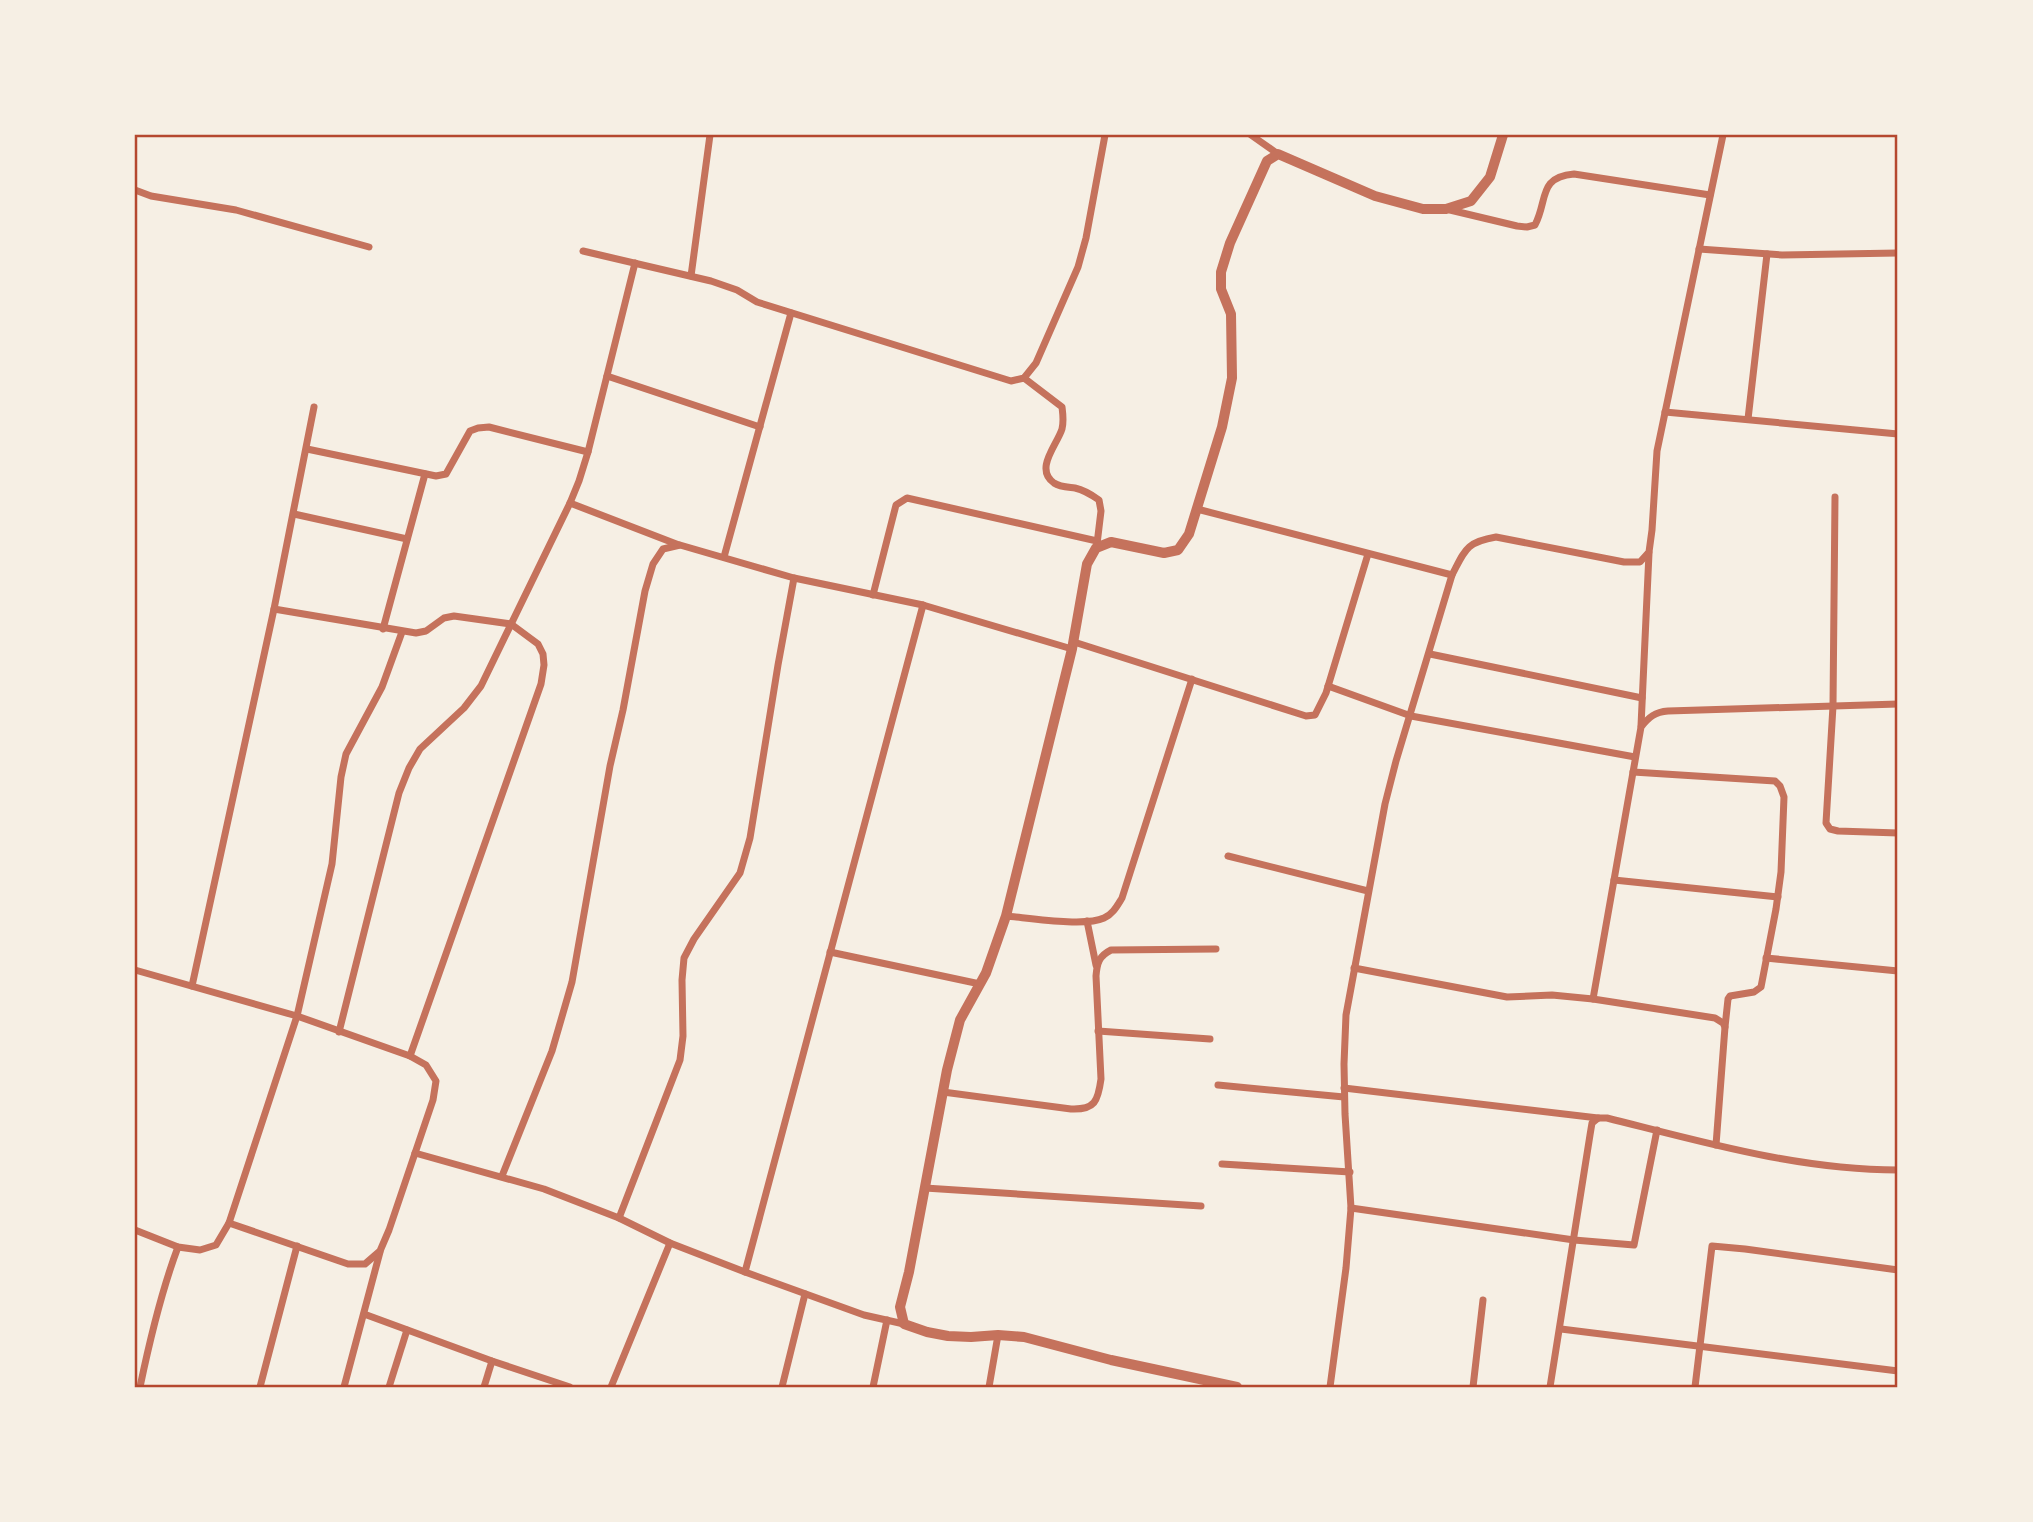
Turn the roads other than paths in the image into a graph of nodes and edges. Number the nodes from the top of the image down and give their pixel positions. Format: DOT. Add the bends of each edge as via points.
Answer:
graph roads {
  1 [pos="710,135"];
  2 [pos="1105,135"];
  3 [pos="1251,135"];
  4 [pos="1503,135"];
  5 [pos="1723,135"];
  6 [pos="1278,153"];
  7 [pos="135,190"];
  8 [pos="1710,195"];
  9 [pos="1446,209"];
  10 [pos="369,247"];
  11 [pos="1699,249"];
  12 [pos="583,251"];
  13 [pos="1898,253"];
  14 [pos="1767,254"];
  15 [pos="635,263"];
  16 [pos="691,276"];
  17 [pos="791,313"];
  18 [pos="607,376"];
  19 [pos="1024,378"];
  20 [pos="314,407"];
  21 [pos="1665,412"];
  22 [pos="1748,419"];
  23 [pos="760,427"];
  24 [pos="1898,434"];
  25 [pos="307,449"];
  26 [pos="588,452"];
  27 [pos="425,474"];
  28 [pos="1835,497"];
  29 [pos="570,503"];
  30 [pos="1196,509"];
  31 [pos="294,514"];
  32 [pos="407,539"];
  33 [pos="680,545"];
  34 [pos="1096,545"];
  35 [pos="1649,552"];
  36 [pos="1368,554"];
  37 [pos="724,557"];
  38 [pos="1452,576"];
  39 [pos="794,578"];
  40 [pos="873,594"];
  41 [pos="923,605"];
  42 [pos="274,609"];
  43 [pos="511,624"];
  44 [pos="383,629"];
  45 [pos="402,632"];
  46 [pos="1073,645"];
  47 [pos="1430,654"];
  48 [pos="1192,680"];
  49 [pos="1328,686"];
  50 [pos="1642,698"];
  51 [pos="1898,704"];
  52 [pos="1833,706"];
  53 [pos="1411,716"];
  54 [pos="1641,727"];
  55 [pos="1635,758"];
  56 [pos="1633,772"];
  57 [pos="1898,833"];
  58 [pos="1228,856"];
  59 [pos="1614,880"];
  60 [pos="1368,891"];
  61 [pos="1778,897"];
  62 [pos="1006,916"];
  63 [pos="1087,921"];
  64 [pos="1216,949"];
  65 [pos="830,952"];
  66 [pos="1766,958"];
  67 [pos="1096,966"];
  68 [pos="1354,968"];
  69 [pos="135,970"];
  70 [pos="1898,971"];
  71 [pos="980,984"];
  72 [pos="192,986"];
  73 [pos="1593,999"];
  74 [pos="297,1016"];
  75 [pos="1725,1027"];
  76 [pos="1098,1031"];
  77 [pos="339,1032"];
  78 [pos="1210,1039"];
  79 [pos="410,1056"];
  80 [pos="1218,1085"];
  81 [pos="943,1092"];
  82 [pos="1344,1093"];
  83 [pos="1598,1118"];
  84 [pos="1657,1130"];
  85 [pos="1716,1145"];
  86 [pos="415,1153"];
  87 [pos="1222,1164"];
  88 [pos="1898,1170"];
  89 [pos="1350,1172"];
  90 [pos="502,1176"];
  91 [pos="925,1188"];
  92 [pos="1201,1206"];
  93 [pos="1352,1208"];
  94 [pos="619,1218"];
  95 [pos="229,1223"];
  96 [pos="135,1230"];
  97 [pos="1574,1240"];
  98 [pos="670,1243"];
  99 [pos="178,1247"];
  100 [pos="296,1247"];
  101 [pos="380,1251"];
  102 [pos="1898,1270"];
  103 [pos="745,1272"];
  104 [pos="805,1294"];
  105 [pos="1483,1300"];
  106 [pos="364,1314"];
  107 [pos="887,1320"];
  108 [pos="905,1324"];
  109 [pos="1561,1329"];
  110 [pos="407,1330"];
  111 [pos="998,1335"];
  112 [pos="1699,1347"];
  113 [pos="492,1362"];
  114 [pos="1898,1371"];
  115 [pos="140,1387"];
  116 [pos="260,1387"];
  117 [pos="344,1387"];
  118 [pos="389,1387"];
  119 [pos="484,1387"];
  120 [pos="570,1387"];
  121 [pos="611,1387"];
  122 [pos="782,1387"];
  123 [pos="873,1387"];
  124 [pos="989,1387"];
  125 [pos="1237,1387"];
  126 [pos="1330,1387"];
  127 [pos="1473,1387"];
  128 [pos="1550,1387"];
  129 [pos="1695,1387"];
  1 -- 16 [label="street"];
  2 -- 19 [label="street" via="1078,267"];
  3 -- 6 [label="street"];
  4 -- 9 [label="street" via="1490,177 1471,201"];
  5 -- 8 [label="street"];
  6 -- 9 [label="street" via="1375,196 1423,209"];
  6 -- 30 [label="street" via="1267,161 1221,272 1221,289 1231,314 1232,378"];
  7 -- 10 [label="street" via="236,210"];
  8 -- 9 [label="street" via="1574,174 1559,175 1550,183 1535,225 1517,226"];
  8 -- 11 [label="street"];
  11 -- 14 [label="street"];
  11 -- 21 [label="street"];
  12 -- 15 [label="street"];
  13 -- 14 [label="street"];
  14 -- 22 [label="street"];
  15 -- 16 [label="street"];
  15 -- 18 [label="street"];
  16 -- 17 [label="street"];
  17 -- 19 [label="street" via="993,376 1011,381"];
  17 -- 23 [label="street"];
  18 -- 23 [label="street"];
  18 -- 26 [label="street"];
  19 -- 34 [label="street" via="1062,407 1062,429 1046,472 1057,485 1099,500"];
  20 -- 25 [label="street"];
  21 -- 22 [label="street"];
  21 -- 35 [label="street" via="1657,451"];
  22 -- 24 [label="street"];
  23 -- 37 [label="street"];
  25 -- 27 [label="street"];
  25 -- 31 [label="street"];
  26 -- 27 [label="street" via="478,428 470,431 446,474"];
  26 -- 29 [label="street"];
  27 -- 32 [label="street"];
  28 -- 52 [label="street"];
  29 -- 33 [label="street"];
  29 -- 43 [label="street"];
  30 -- 34 [label="street" via="1189,534 1178,550 1164,554 1111,541"];
  30 -- 36 [label="street"];
  31 -- 32 [label="street"];
  31 -- 42 [label="street"];
  32 -- 44 [label="street"];
  33 -- 37 [label="street"];
  33 -- 90 [label="street" via="663,549 645,591 572,982 552,1051"];
  34 -- 40 [label="street" via="906,498 897,505"];
  34 -- 46 [label="street" via="1087,564"];
  35 -- 38 [label="street" via="1640,562 1624,562 1496,537 1478,540 1465,550"];
  35 -- 50 [label="street"];
  36 -- 38 [label="street"];
  36 -- 49 [label="street"];
  37 -- 39 [label="street"];
  38 -- 47 [label="street"];
  39 -- 40 [label="street"];
  39 -- 94 [label="street" via="750,838 740,873 684,958 680,1060"];
  40 -- 41 [label="street"];
  41 -- 46 [label="street"];
  41 -- 65 [label="street"];
  42 -- 44 [label="street"];
  42 -- 72 [label="street"];
  43 -- 45 [label="street" via="454,616 426,631"];
  43 -- 77 [label="street" via="481,686 420,749 409,768"];
  43 -- 79 [label="street" via="538,644 544,665 541,684"];
  44 -- 45 [label="street"];
  45 -- 74 [label="street" via="382,687 346,754 332,864"];
  46 -- 48 [label="street"];
  46 -- 62 [label="street"];
  47 -- 50 [label="street"];
  47 -- 53 [label="street"];
  48 -- 49 [label="street" via="1306,716 1315,715 1321,707"];
  48 -- 63 [label="street" via="1122,898 1103,919"];
  49 -- 53 [label="street"];
  50 -- 54 [label="street"];
  51 -- 52 [label="street"];
  52 -- 54 [label="street" via="1658,711"];
  52 -- 57 [label="street" via="1826,823 1838,831"];
  53 -- 55 [label="street"];
  53 -- 60 [label="street" via="1385,804"];
  54 -- 55 [label="street"];
  55 -- 56 [label="street"];
  56 -- 59 [label="street"];
  56 -- 61 [label="street" via="1775,781 1784,797"];
  58 -- 60 [label="street"];
  59 -- 61 [label="street"];
  59 -- 73 [label="street"];
  60 -- 68 [label="street"];
  61 -- 66 [label="street"];
  62 -- 63 [label="street"];
  62 -- 71 [label="street"];
  63 -- 67 [label="street"];
  64 -- 67 [label="street" via="1111,950"];
  65 -- 71 [label="street"];
  65 -- 103 [label="street"];
  66 -- 70 [label="street"];
  66 -- 75 [label="street" via="1758,991 1728,999"];
  67 -- 76 [label="street"];
  68 -- 73 [label="street" via="1507,997"];
  68 -- 82 [label="street" via="1346,1015"];
  69 -- 72 [label="street"];
  71 -- 81 [label="street" via="960,1020"];
  72 -- 74 [label="street"];
  73 -- 75 [label="street" via="1716,1018"];
  74 -- 77 [label="street"];
  74 -- 95 [label="street"];
  75 -- 85 [label="street"];
  76 -- 78 [label="street"];
  76 -- 81 [label="street" via="1101,1079 1092,1106 1071,1109"];
  77 -- 79 [label="street"];
  79 -- 86 [label="street" via="426,1065 436,1081"];
  80 -- 82 [label="street"];
  81 -- 91 [label="street"];
  82 -- 83 [label="street"];
  82 -- 89 [label="street"];
  83 -- 84 [label="street"];
  83 -- 97 [label="street" via="1592,1124"];
  84 -- 85 [label="street"];
  84 -- 97 [label="street" via="1634,1245"];
  85 -- 88 [label="street" via="1823,1166"];
  86 -- 90 [label="street"];
  86 -- 101 [label="street"];
  87 -- 89 [label="street"];
  89 -- 93 [label="street"];
  90 -- 94 [label="street"];
  91 -- 92 [label="street"];
  91 -- 108 [label="street" via="901,1307"];
  93 -- 97 [label="street"];
  93 -- 126 [label="street"];
  94 -- 98 [label="street"];
  95 -- 99 [label="street" via="216,1245 200,1250"];
  95 -- 100 [label="street"];
  96 -- 99 [label="street"];
  97 -- 109 [label="street"];
  98 -- 103 [label="street"];
  98 -- 121 [label="street"];
  99 -- 115 [label="street"];
  100 -- 101 [label="street" via="348,1264 365,1264"];
  100 -- 116 [label="street"];
  101 -- 106 [label="street"];
  102 -- 112 [label="street" via="1712,1246"];
  103 -- 104 [label="street"];
  104 -- 107 [label="street"];
  104 -- 122 [label="street"];
  105 -- 127 [label="street"];
  106 -- 110 [label="street"];
  106 -- 117 [label="street"];
  107 -- 108 [label="street"];
  107 -- 123 [label="street"];
  108 -- 111 [label="street" via="948,1336"];
  109 -- 112 [label="street"];
  109 -- 128 [label="street"];
  110 -- 113 [label="street"];
  110 -- 118 [label="street"];
  111 -- 124 [label="street"];
  111 -- 125 [label="street"];
  112 -- 114 [label="street"];
  112 -- 129 [label="street"];
  113 -- 119 [label="street"];
  113 -- 120 [label="street"];
}
